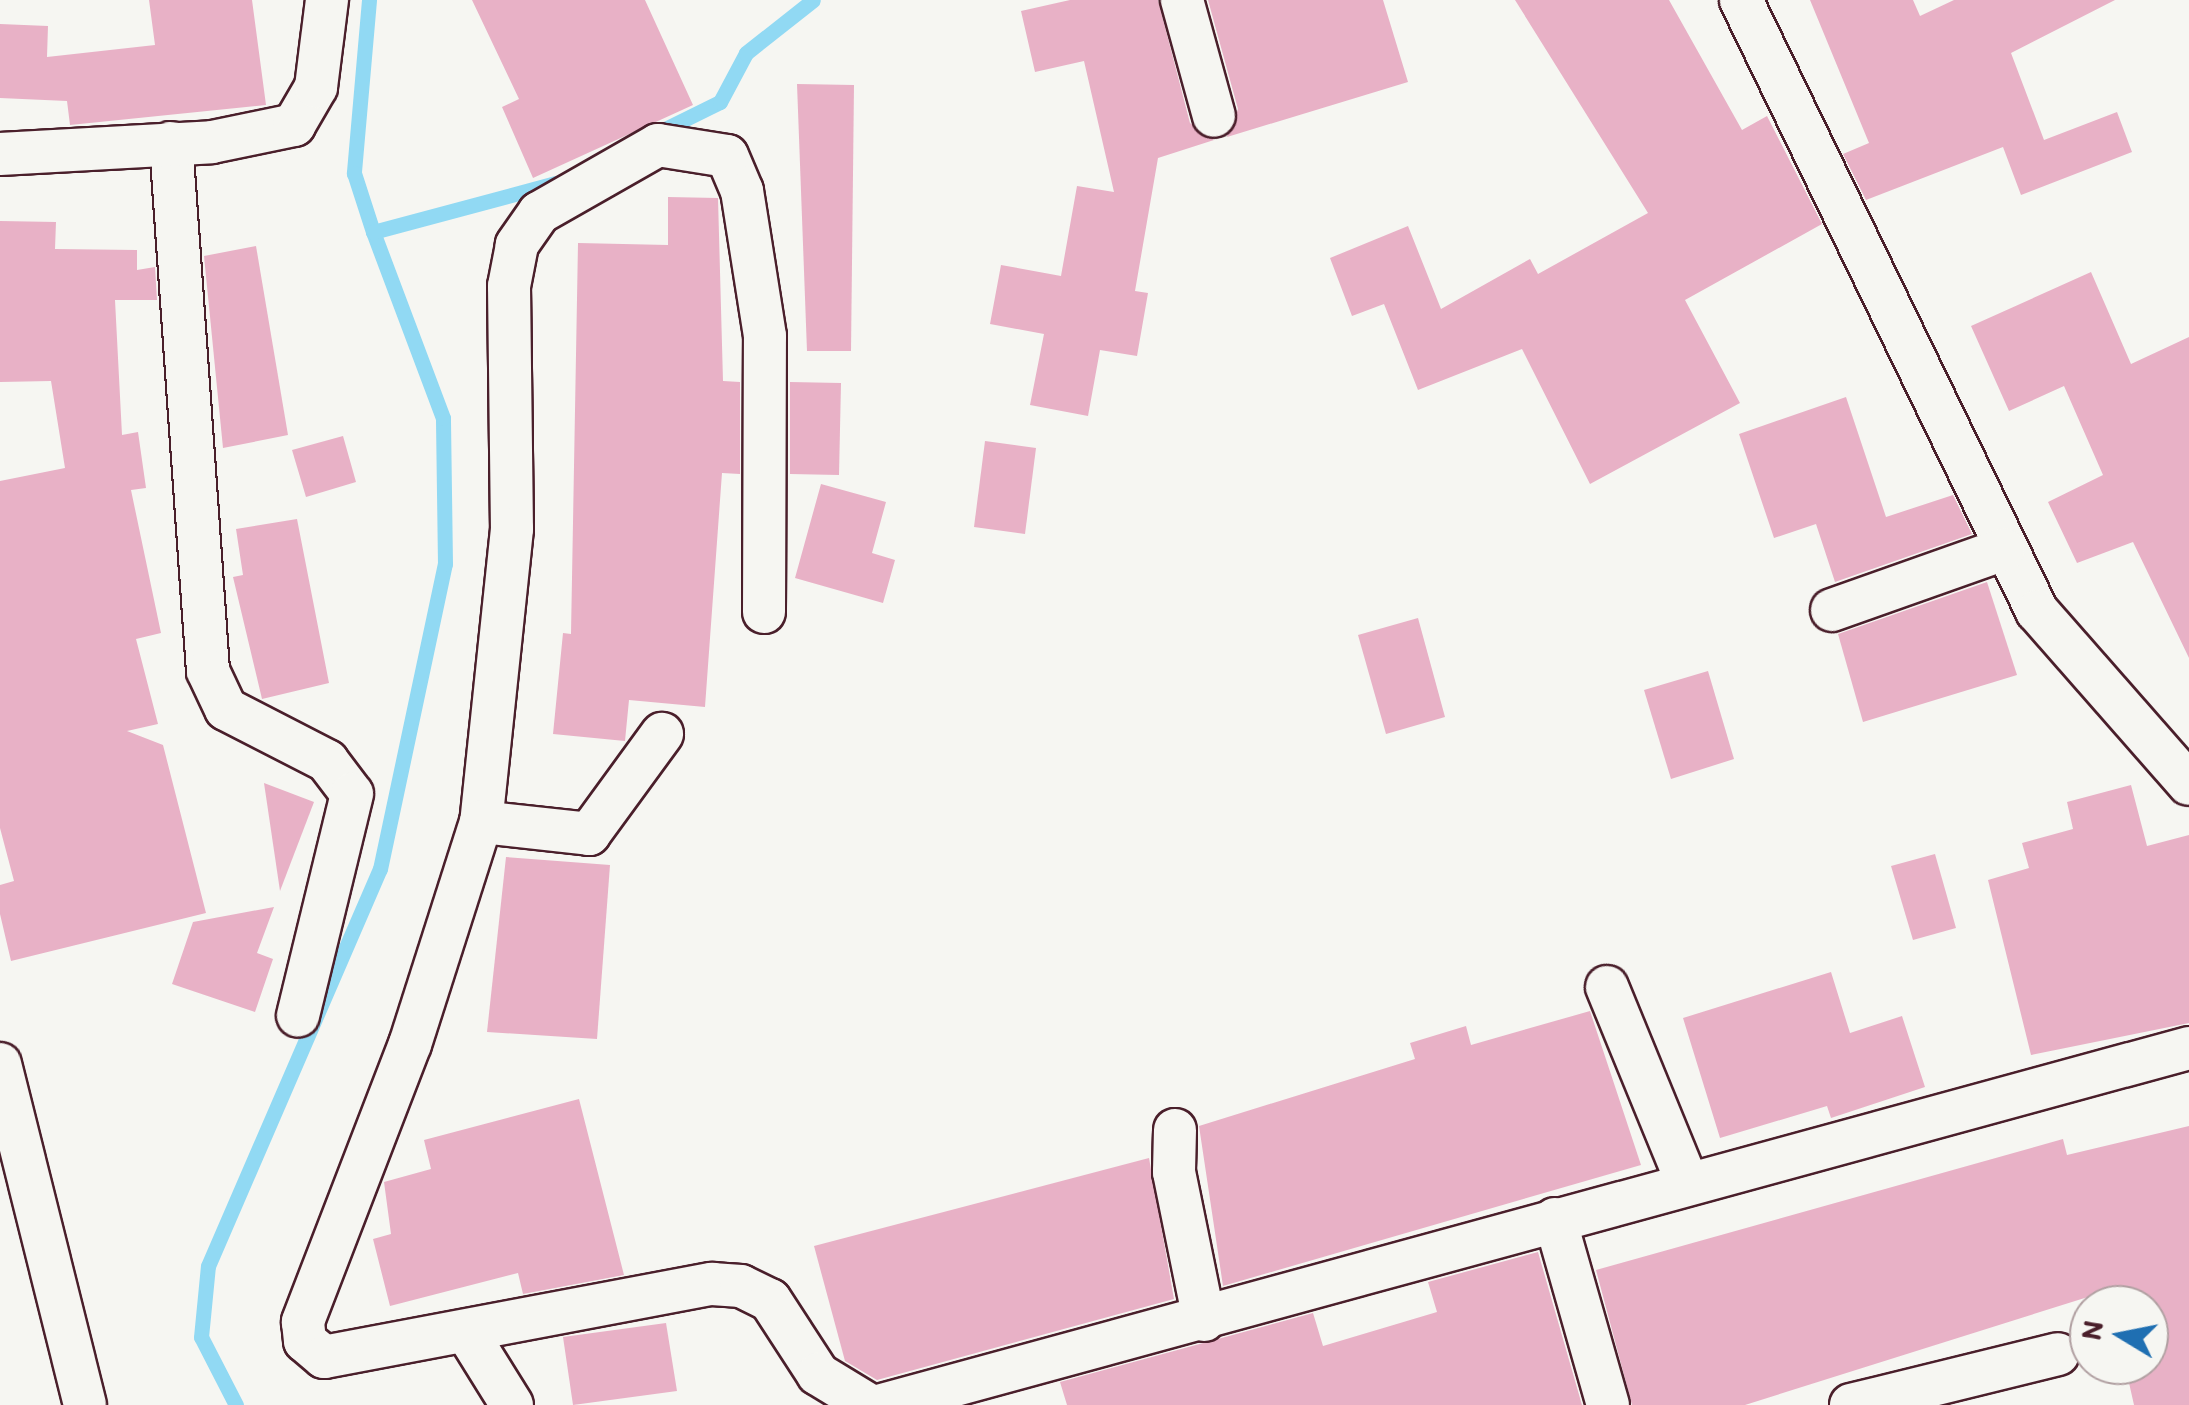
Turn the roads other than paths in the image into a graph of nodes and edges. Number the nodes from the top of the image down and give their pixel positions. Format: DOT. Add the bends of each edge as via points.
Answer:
graph roads {
  1 [pos="327,0"];
  2 [pos="1182,0"];
  3 [pos="1741,0"];
  4 [pos="1214,116"];
  5 [pos="171,143"];
  6 [pos="0,154"];
  7 [pos="2004,549"];
  8 [pos="1832,610"];
  9 [pos="764,612"];
  10 [pos="662,734"];
  11 [pos="2189,784"];
  12 [pos="482,822"];
  13 [pos="1606,986"];
  14 [pos="298,1016"];
  15 [pos="2189,1048"];
  16 [pos="0,1064"];
  17 [pos="1175,1130"];
  18 [pos="1687,1182"];
  19 [pos="1555,1219"];
  20 [pos="1204,1320"];
  21 [pos="466,1331"];
  22 [pos="2058,1354"];
  23 [pos="85,1405"];
  24 [pos="512,1405"];
  25 [pos="869,1405"];
  26 [pos="882,1405"];
  27 [pos="1608,1405"];
  28 [pos="1852,1405"];
  1 -- 5 [label="street" via="316,87 294,124"];
  2 -- 4 [label="street"];
  3 -- 7 [label="street"];
  5 -- 6 [label="street"];
  5 -- 14 [label="street" via="208,671 226,708 327,761 352,794"];
  7 -- 8 [label="street"];
  7 -- 11 [label="street" via="2070,653"];
  9 -- 12 [label="street" via="765,336 742,191 727,156 658,145 540,213 517,244 509,286 512,529"];
  10 -- 12 [label="street" via="588,834"];
  12 -- 21 [label="street" via="410,1044 302,1322 305,1341 324,1358"];
  13 -- 18 [label="street"];
  15 -- 18 [label="street"];
  16 -- 23 [label="street"];
  17 -- 20 [label="street" via="1174,1172"];
  18 -- 19 [label="street"];
  19 -- 20 [label="street"];
  19 -- 27 [label="street"];
  20 -- 26 [label="street"];
  21 -- 24 [label="street"];
  21 -- 25 [label="street" via="712,1284 741,1286 770,1300 818,1374"];
  22 -- 28 [label="street"];
}
